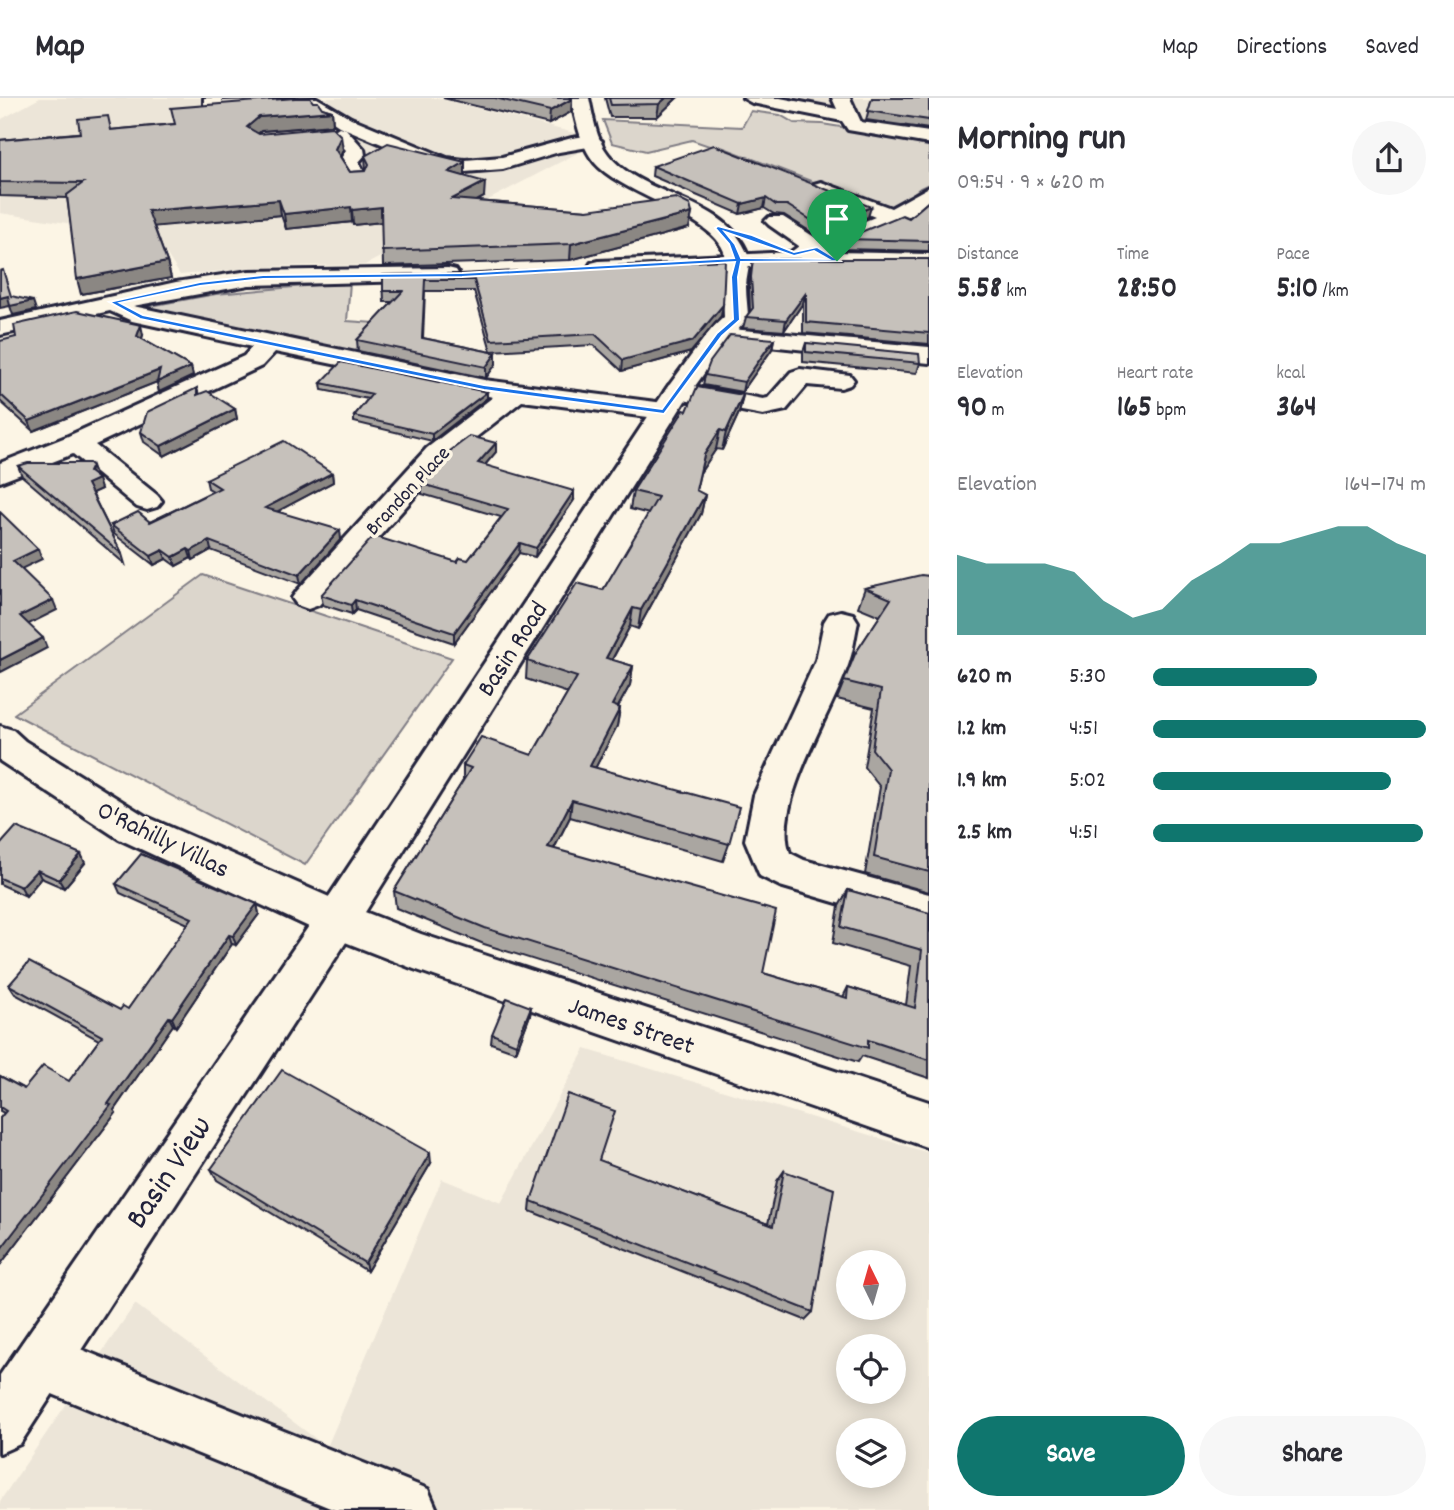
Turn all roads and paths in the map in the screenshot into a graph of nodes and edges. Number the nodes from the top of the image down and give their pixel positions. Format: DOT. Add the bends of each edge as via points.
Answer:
graph roads {
  1 [pos="213,98"];
  2 [pos="580,98"];
  3 [pos="752,98"];
  4 [pos="841,98"];
  5 [pos="856,123"];
  6 [pos="360,128"];
  7 [pos="929,138"];
  8 [pos="593,141"];
  9 [pos="358,180"];
  10 [pos="808,183"];
  11 [pos="929,193"];
  12 [pos="899,214"];
  13 [pos="776,221"];
  14 [pos="718,228"];
  15 [pos="796,254"];
  16 [pos="837,261"];
  17 [pos="929,261"];
  18 [pos="738,264"];
  19 [pos="581,269"];
  20 [pos="475,274"];
  21 [pos="113,302"];
  22 [pos="0,328"];
  23 [pos="719,335"];
  24 [pos="269,344"];
  25 [pos="929,355"];
  26 [pos="841,380"];
  27 [pos="515,393"];
  28 [pos="676,393"];
  29 [pos="76,443"];
  30 [pos="0,473"];
  31 [pos="147,501"];
  32 [pos="308,598"];
  33 [pos="841,622"];
  34 [pos="0,740"];
  35 [pos="929,912"];
  36 [pos="337,920"];
  37 [pos="929,1125"];
  38 [pos="43,1362"];
  39 [pos="0,1424"];
  40 [pos="407,1510"];
  1 -- 6 [label="street" via="213,107 316,103"];
  2 -- 8 [label="street"];
  3 -- 5 [label="street"];
  4 -- 5 [label="street"];
  5 -- 7 [label="street"];
  6 -- 8 [label="street" via="443,163 474,168 500,165 562,144"];
  6 -- 9 [label="street" via="333,133 355,149 349,162"];
  8 -- 14 [label="street" via="599,156 624,181"];
  10 -- 12 [label="street"];
  11 -- 12 [label="street"];
  12 -- 15 [label="street"];
  13 -- 15 [label="street"];
  14 -- 15 [label="street"];
  14 -- 18 [label="street" via="732,244"];
  15 -- 16 [label="street"];
  15 -- 16 [label="street"];
  15 -- 18 [label="street"];
  16 -- 17 [label="street"];
  18 -- 19 [label="street"];
  18 -- 23 [label="street, Basin Road" via="736,320"];
  20 -- 21 [label="street" via="248,278"];
  21 -- 22 [label="street"];
  21 -- 24 [label="street" via="140,316"];
  23 -- 25 [label="street"];
  23 -- 28 [label="street, Basin Road"];
  24 -- 27 [label="street"];
  24 -- 29 [label="street" via="253,361"];
  26 -- 28 [label="street" via="800,377 777,404 763,407"];
  27 -- 28 [label="street"];
  27 -- 32 [label="street, Brandon Place" via="437,454"];
  28 -- 36 [label="street, Basin Road"];
  29 -- 30 [label="street"];
  29 -- 31 [label="street"];
  33 -- 35 [label="street" via="833,660 773,795 765,840 774,864 794,874"];
  34 -- 36 [label="street, O'Rahilly Villas" via="133,828"];
  36 -- 37 [label="street, James Street"];
  36 -- 38 [label="street, Basin View"];
  38 -- 39 [label="street, Basin View"];
  38 -- 40 [label="street"];
}
